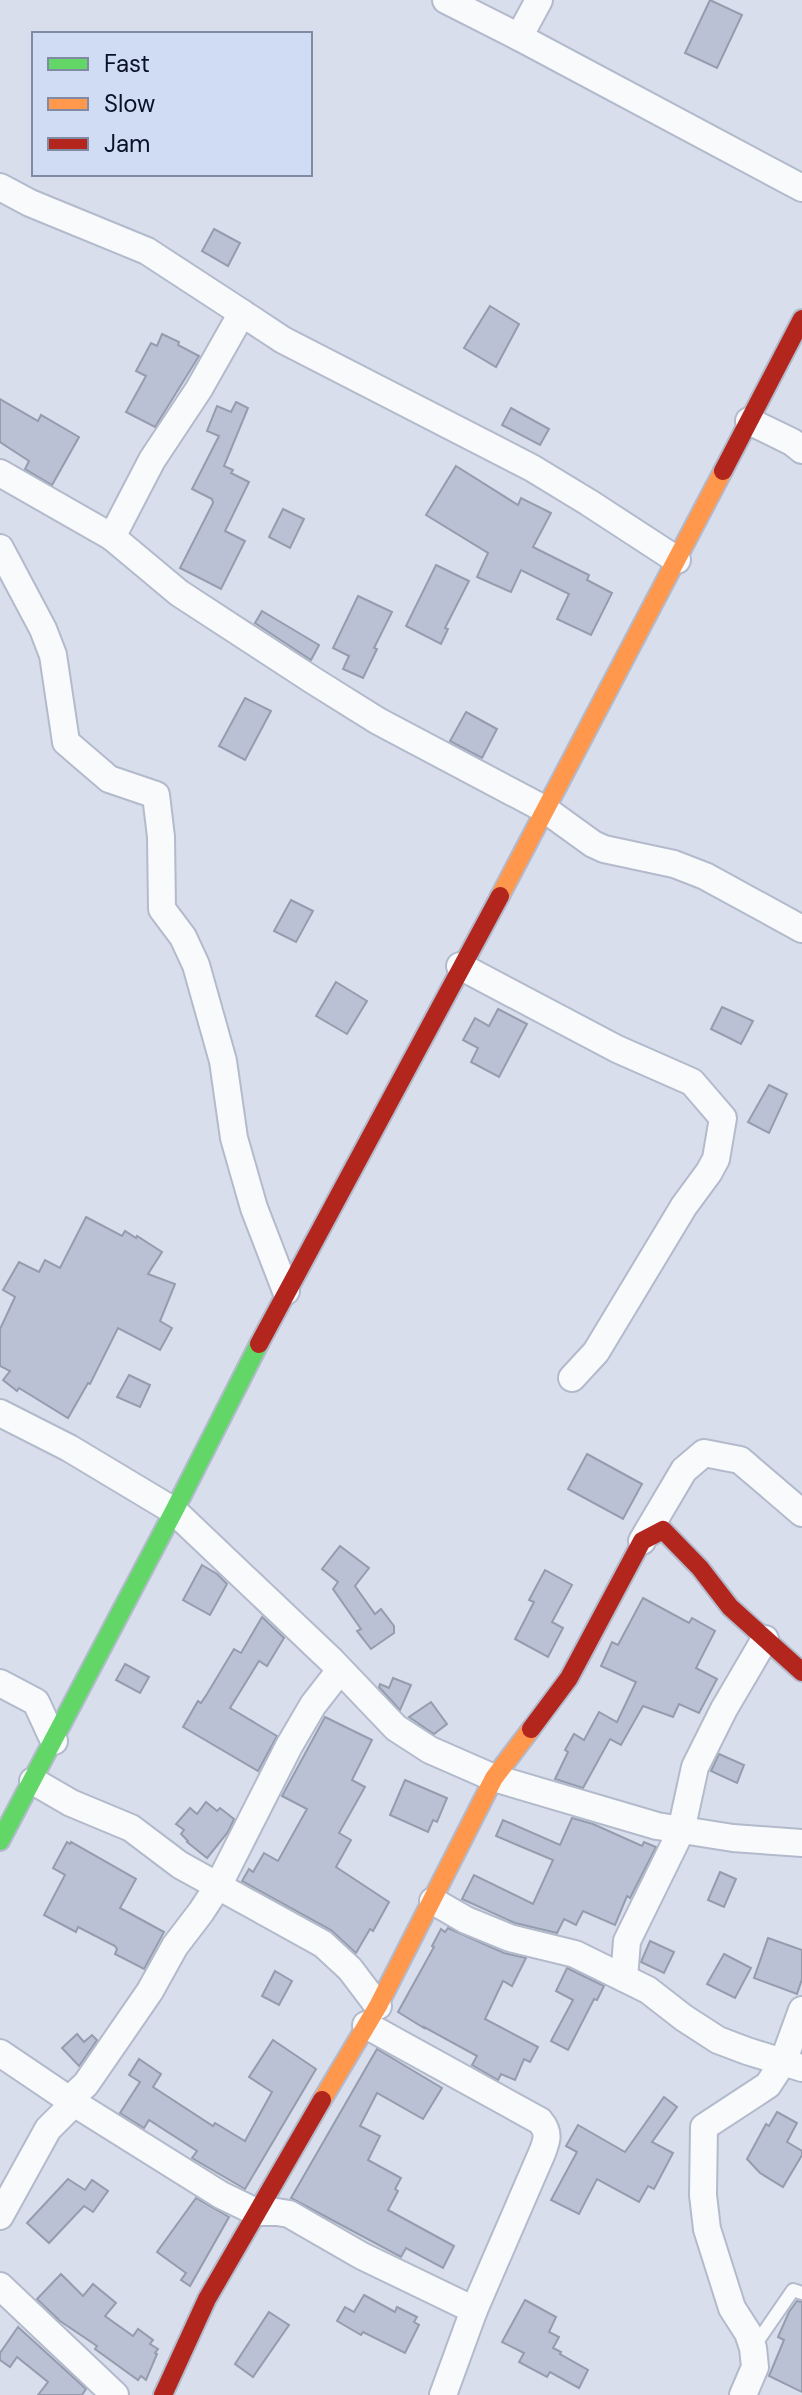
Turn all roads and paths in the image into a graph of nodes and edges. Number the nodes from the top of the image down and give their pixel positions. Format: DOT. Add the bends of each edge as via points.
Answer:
graph roads {
  1 [pos="446,0"];
  2 [pos="539,0"];
  3 [pos="519,37"];
  4 [pos="0,187"];
  5 [pos="802,188"];
  6 [pos="242,313"];
  7 [pos="802,319"];
  8 [pos="749,421"];
  9 [pos="802,450"];
  10 [pos="0,473"];
  11 [pos="112,537"];
  12 [pos="0,548"];
  13 [pos="677,560"];
  14 [pos="546,810"];
  15 [pos="802,929"];
  16 [pos="460,966"];
  17 [pos="286,1291"];
  18 [pos="572,1378"];
  19 [pos="0,1413"];
  20 [pos="174,1511"];
  21 [pos="802,1513"];
  22 [pos="642,1541"];
  23 [pos="765,1639"];
  24 [pos="802,1672"];
  25 [pos="343,1673"];
  26 [pos="0,1683"];
  27 [pos="54,1741"];
  28 [pos="494,1778"];
  29 [pos="33,1781"];
  30 [pos="681,1831"];
  31 [pos="0,1841"];
  32 [pos="802,1843"];
  33 [pos="218,1886"];
  34 [pos="433,1901"];
  35 [pos="624,1978"];
  36 [pos="802,2010"];
  37 [pos="372,2015"];
  38 [pos="0,2053"];
  39 [pos="792,2065"];
  40 [pos="72,2102"];
  41 [pos="256,2212"];
  42 [pos="0,2216"];
  43 [pos="0,2286"];
  44 [pos="802,2293"];
  45 [pos="474,2310"];
  46 [pos="753,2348"];
  47 [pos="115,2395"];
  48 [pos="163,2395"];
  49 [pos="443,2395"];
  50 [pos="743,2395"];
  1 -- 3 [label="street"];
  2 -- 3 [label="street"];
  3 -- 5 [label="street"];
  4 -- 6 [label="street" via="147,251"];
  6 -- 11 [label="street" via="152,460"];
  6 -- 13 [label="street" via="283,340 532,468"];
  7 -- 8 [label="street"];
  8 -- 9 [label="street"];
  8 -- 13 [label="street"];
  10 -- 11 [label="street"];
  11 -- 14 [label="street" via="179,593 314,681"];
  12 -- 17 [label="street" via="53,655 66,742 109,779 156,795 162,909 196,965 223,1061 234,1138"];
  13 -- 14 [label="street"];
  14 -- 15 [label="street" via="593,844 705,876"];
  14 -- 16 [label="street"];
  16 -- 17 [label="street"];
  16 -- 18 [label="street" via="617,1049 692,1082 723,1118 709,1172 691,1193 596,1352"];
  17 -- 20 [label="street"];
  19 -- 20 [label="street"];
  20 -- 25 [label="street"];
  20 -- 27 [label="street"];
  21 -- 22 [label="street" via="740,1460 704,1453 684,1470"];
  22 -- 23 [label="street" via="663,1530"];
  22 -- 28 [label="street" via="569,1678"];
  23 -- 24 [label="street"];
  23 -- 30 [label="street" via="695,1767"];
  25 -- 28 [label="street" via="414,1741"];
  25 -- 33 [label="street" via="305,1718"];
  26 -- 27 [label="street" via="36,1702"];
  27 -- 29 [label="street"];
  28 -- 30 [label="street"];
  28 -- 34 [label="street"];
  29 -- 31 [label="street"];
  29 -- 33 [label="street" via="131,1828"];
  30 -- 32 [label="street"];
  30 -- 35 [label="street" via="627,1941"];
  33 -- 37 [label="street" via="323,1944 350,1969"];
  33 -- 40 [label="street"];
  34 -- 35 [label="street" via="480,1926 575,1954"];
  34 -- 37 [label="street"];
  35 -- 39 [label="street" via="718,2040"];
  36 -- 39 [label="street"];
  37 -- 41 [label="street"];
  37 -- 45 [label="street" via="547,2130 542,2153"];
  38 -- 40 [label="street"];
  39 -- 46 [label="street" via="704,2127 707,2229 732,2308"];
  40 -- 41 [label="street"];
  40 -- 42 [label="street" via="48,2129"];
  41 -- 45 [label="street" via="289,2214"];
  41 -- 48 [label="street" via="207,2299"];
  43 -- 47 [label="street"];
  44 -- 46 [label="lane" via="793,2290"];
  45 -- 49 [label="street"];
  46 -- 50 [label="street" via="755,2367"];
}
